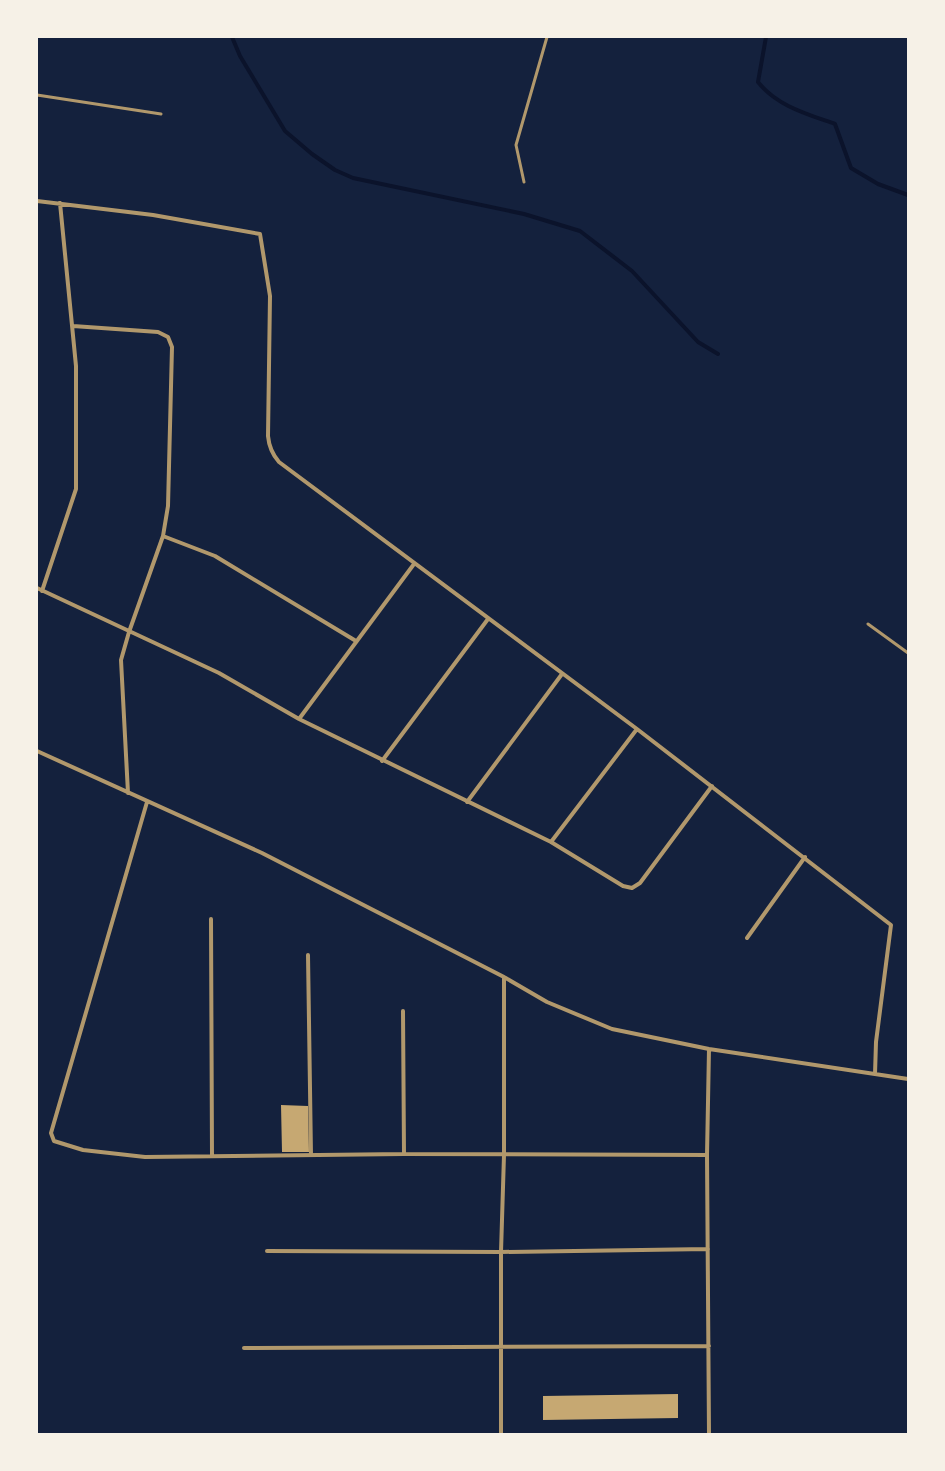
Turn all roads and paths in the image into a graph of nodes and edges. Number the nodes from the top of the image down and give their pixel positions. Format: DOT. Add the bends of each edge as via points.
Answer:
graph roads {
  1 [pos="547,37"];
  2 [pos="37,95"];
  3 [pos="160,114"];
  4 [pos="524,182"];
  5 [pos="37,201"];
  6 [pos="60,203"];
  7 [pos="73,326"];
  8 [pos="163,536"];
  9 [pos="414,564"];
  10 [pos="37,588"];
  11 [pos="42,591"];
  12 [pos="488,619"];
  13 [pos="868,624"];
  14 [pos="129,632"];
  15 [pos="356,641"];
  16 [pos="908,653"];
  17 [pos="562,674"];
  18 [pos="299,719"];
  19 [pos="637,729"];
  20 [pos="37,751"];
  21 [pos="382,761"];
  22 [pos="712,786"];
  23 [pos="128,793"];
  24 [pos="148,802"];
  25 [pos="467,802"];
  26 [pos="551,842"];
  27 [pos="805,857"];
  28 [pos="211,919"];
  29 [pos="747,938"];
  30 [pos="308,955"];
  31 [pos="504,977"];
  32 [pos="403,1011"];
  33 [pos="709,1049"];
  34 [pos="875,1074"];
  35 [pos="908,1080"];
  36 [pos="404,1154"];
  37 [pos="311,1155"];
  38 [pos="504,1155"];
  39 [pos="707,1155"];
  40 [pos="212,1156"];
  41 [pos="708,1249"];
  42 [pos="267,1251"];
  43 [pos="501,1252"];
  44 [pos="708,1346"];
  45 [pos="501,1347"];
  46 [pos="244,1348"];
  47 [pos="501,1434"];
  48 [pos="709,1434"];
  1 -- 4 [label="lane" via="516,145"];
  2 -- 3 [label="lane"];
  5 -- 6 [label="street"];
  6 -- 7 [label="street"];
  6 -- 9 [label="street" via="153,215 260,234 270,296 269,446 279,462"];
  7 -- 8 [label="street" via="158,332 168,337 172,347 168,506"];
  7 -- 11 [label="street" via="76,366 76,489"];
  8 -- 14 [label="street"];
  8 -- 15 [label="street" via="215,556"];
  9 -- 12 [label="street"];
  9 -- 15 [label="street"];
  10 -- 11 [label="street"];
  11 -- 14 [label="street"];
  12 -- 17 [label="street"];
  12 -- 21 [label="street"];
  13 -- 16 [label="lane"];
  14 -- 18 [label="street" via="219,673"];
  14 -- 23 [label="street" via="121,660"];
  15 -- 18 [label="street"];
  17 -- 19 [label="street"];
  17 -- 25 [label="street"];
  18 -- 21 [label="street"];
  19 -- 22 [label="street"];
  19 -- 26 [label="street"];
  20 -- 23 [label="street"];
  21 -- 25 [label="street"];
  22 -- 26 [label="street" via="640,883 632,888 623,886"];
  22 -- 27 [label="street"];
  23 -- 24 [label="street"];
  24 -- 31 [label="street" via="262,853"];
  24 -- 40 [label="street" via="51,1133 54,1141 83,1150 114,1155"];
  25 -- 26 [label="street"];
  27 -- 29 [label="street"];
  27 -- 34 [label="street" via="891,925 876,1042"];
  28 -- 40 [label="street"];
  30 -- 37 [label="street"];
  31 -- 33 [label="street" via="547,1002 612,1029"];
  31 -- 38 [label="street"];
  32 -- 36 [label="street"];
  33 -- 34 [label="street"];
  33 -- 39 [label="street"];
  34 -- 35 [label="street"];
  36 -- 37 [label="street"];
  36 -- 38 [label="street"];
  37 -- 40 [label="street"];
  38 -- 39 [label="street"];
  38 -- 43 [label="street"];
  39 -- 41 [label="street"];
  41 -- 43 [label="street"];
  41 -- 44 [label="street"];
  42 -- 43 [label="street"];
  43 -- 45 [label="street"];
  44 -- 45 [label="street"];
  44 -- 48 [label="street"];
  45 -- 46 [label="street"];
  45 -- 47 [label="street"];
}
